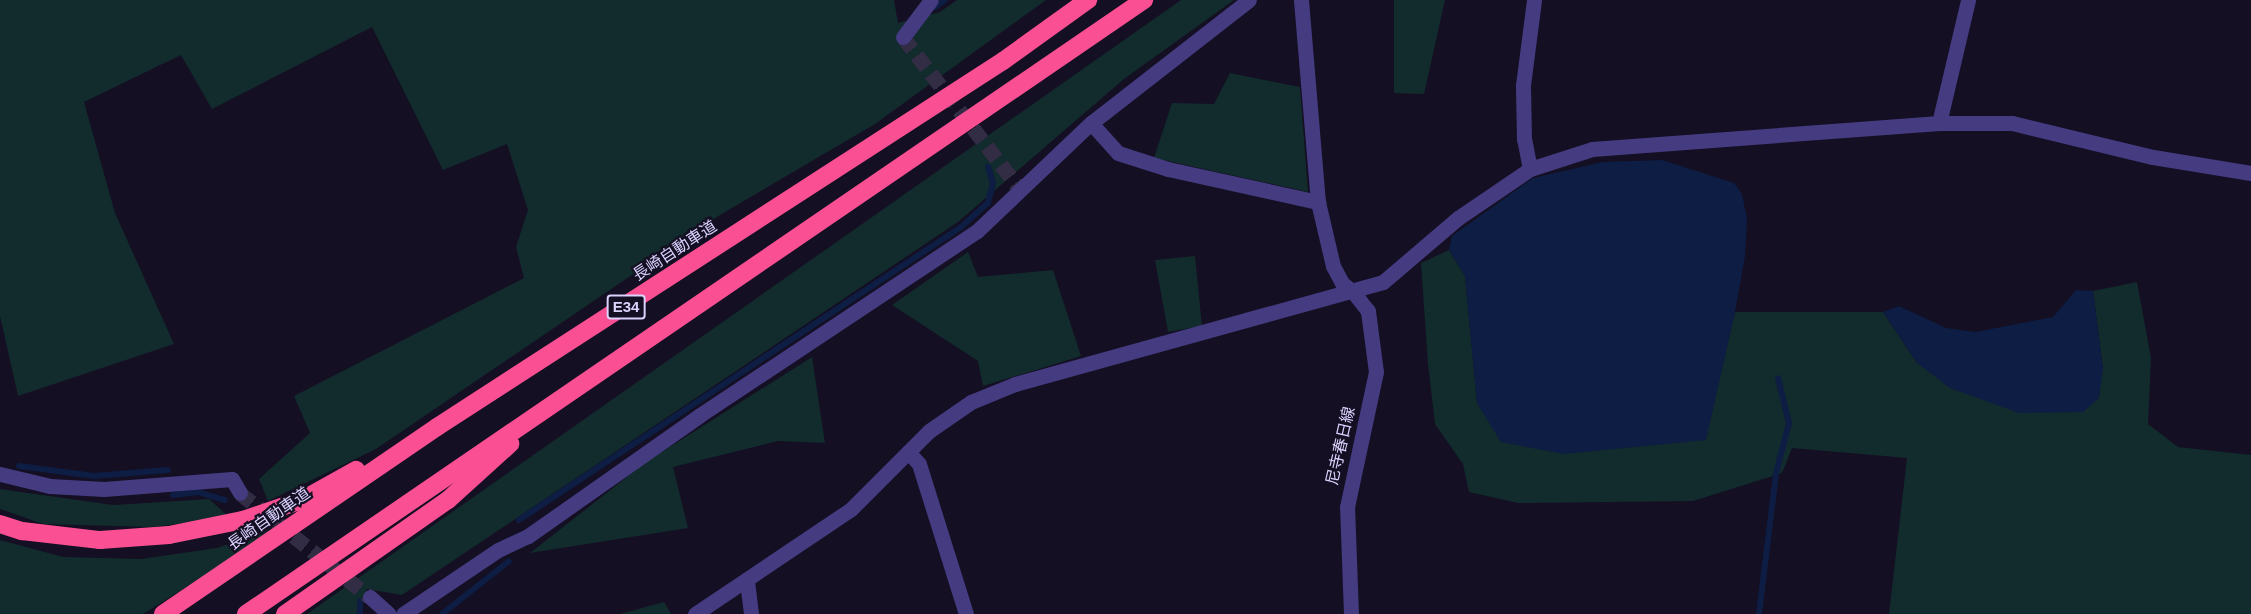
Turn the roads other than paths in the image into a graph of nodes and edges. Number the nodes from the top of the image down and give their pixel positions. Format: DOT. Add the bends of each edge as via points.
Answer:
graph roads {
  1 [pos="931,0"];
  2 [pos="1088,0"];
  3 [pos="1144,0"];
  4 [pos="1249,0"];
  5 [pos="1301,0"];
  6 [pos="1534,0"];
  7 [pos="1968,0"];
  8 [pos="903,37"];
  9 [pos="1091,123"];
  10 [pos="1939,123"];
  11 [pos="1530,169"];
  12 [pos="2251,172"];
  13 [pos="1318,201"];
  14 [pos="1354,292"];
  15 [pos="568,393"];
  16 [pos="437,427"];
  17 [pos="908,452"];
  18 [pos="0,474"];
  19 [pos="240,494"];
  20 [pos="0,524"];
  21 [pos="747,581"];
  22 [pos="370,597"];
  23 [pos="163,614"];
  24 [pos="246,614"];
  25 [pos="285,614"];
  26 [pos="389,614"];
  27 [pos="403,614"];
  28 [pos="695,614"];
  29 [pos="751,614"];
  30 [pos="966,614"];
  31 [pos="1351,614"];
  1 -- 8 [label="street"];
  2 -- 16 [label="highway, 長崎自動車道 / E34" via="993,68"];
  3 -- 15 [label="highway, E34"];
  4 -- 9 [label="street"];
  5 -- 13 [label="street, 尼寺春日線"];
  6 -- 11 [label="street" via="1523,85 1524,139"];
  7 -- 10 [label="street"];
  9 -- 13 [label="street" via="1118,153 1168,169"];
  9 -- 27 [label="street" via="977,231 700,415 528,536 498,550"];
  10 -- 11 [label="street" via="1592,149"];
  10 -- 12 [label="street" via="2012,123 2153,157"];
  11 -- 14 [label="street" via="1458,218 1383,282"];
  13 -- 14 [label="street, 尼寺春日線" via="1333,266 1342,283"];
  14 -- 17 [label="street" via="1015,384 971,402 929,430"];
  14 -- 31 [label="street, 尼寺春日線" via="1368,311 1376,372 1347,507"];
  15 -- 24 [label="highway, E34"];
  15 -- 25 [label="highway" via="448,500"];
  16 -- 20 [label="highway" via="302,500 243,520 169,535 100,540 22,531"];
  16 -- 23 [label="highway, 長崎自動車道 / E34"];
  17 -- 21 [label="street" via="851,509"];
  17 -- 30 [label="street" via="919,464"];
  18 -- 19 [label="street" via="50,486 104,489 232,479"];
  21 -- 28 [label="street"];
  21 -- 29 [label="street"];
  22 -- 26 [label="street"];
}
